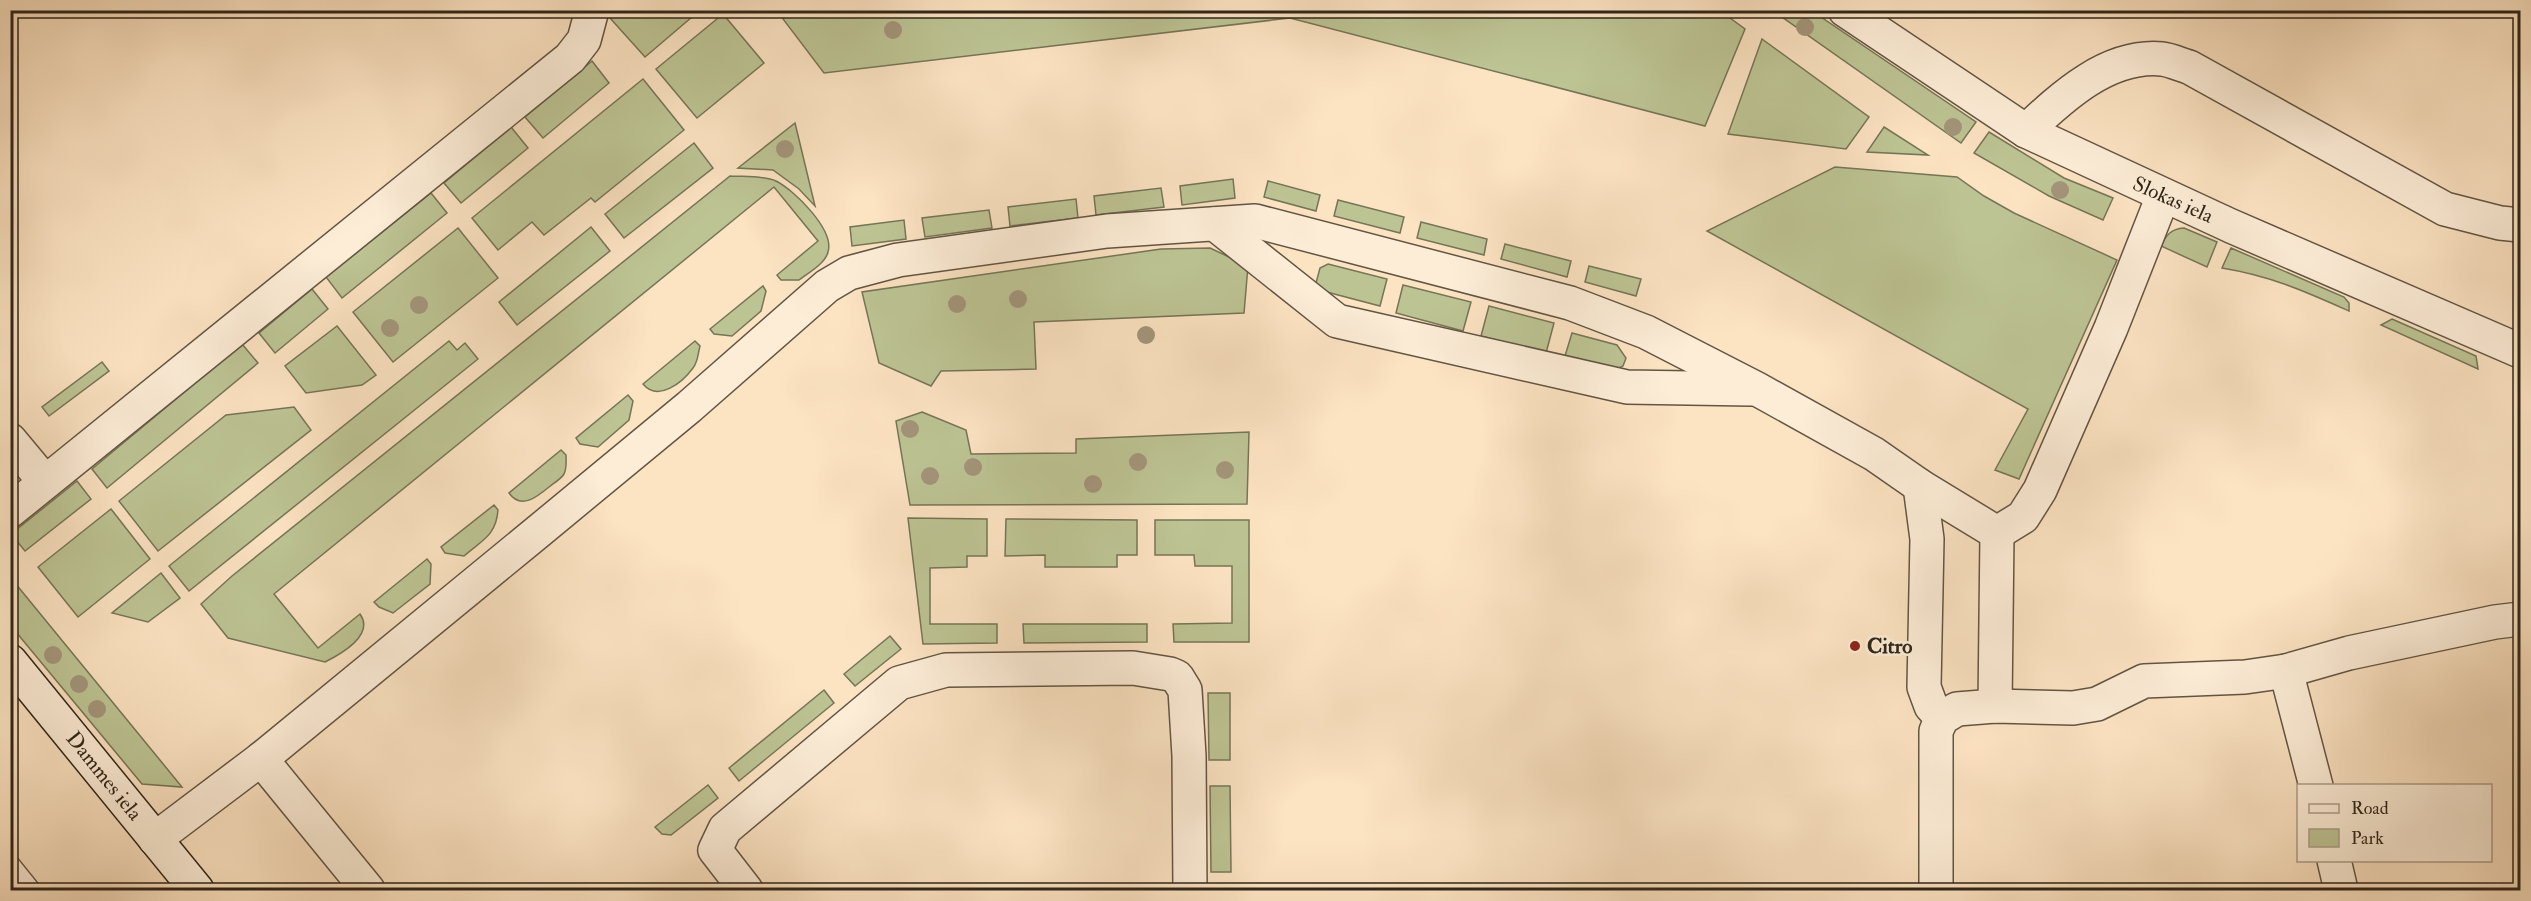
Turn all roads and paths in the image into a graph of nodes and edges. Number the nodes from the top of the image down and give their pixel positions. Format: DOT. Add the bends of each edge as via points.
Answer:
graph roads {
  1 [pos="592,10"];
  2 [pos="1845,10"];
  3 [pos="2026,131"];
  4 [pos="2163,196"];
  5 [pos="1215,224"];
  6 [pos="2520,225"];
  7 [pos="2520,351"];
  8 [pos="1757,389"];
  9 [pos="10,441"];
  10 [pos="45,482"];
  11 [pos="1920,486"];
  12 [pos="10,512"];
  13 [pos="1997,533"];
  14 [pos="2520,619"];
  15 [pos="2286,671"];
  16 [pos="14,673"];
  17 [pos="1995,706"];
  18 [pos="1942,718"];
  19 [pos="261,759"];
  20 [pos="2315,784"];
  21 [pos="156,839"];
  22 [pos="2334,862"];
  23 [pos="10,864"];
  24 [pos="31,891"];
  25 [pos="197,891"];
  26 [pos="368,891"];
  27 [pos="746,891"];
  28 [pos="1190,891"];
  29 [pos="1936,891"];
  30 [pos="2342,891"];
  1 -- 10 [label="street" via="584,40 570,58"];
  2 -- 3 [label="street, Slokas iela"];
  3 -- 4 [label="street, Slokas iela"];
  3 -- 6 [label="street" via="2090,78 2113,68 2162,59 2189,67 2445,209"];
  4 -- 7 [label="street, Slokas iela"];
  4 -- 13 [label="street" via="2040,490 2023,517"];
  5 -- 8 [label="street" via="1255,221 1570,303 1646,332"];
  5 -- 8 [label="street" via="1337,321 1627,387"];
  5 -- 19 [label="street" via="1107,231 898,260 849,273 827,286 689,407"];
  8 -- 11 [label="street" via="1874,454"];
  9 -- 10 [label="street"];
  10 -- 12 [label="street"];
  11 -- 13 [label="street"];
  11 -- 18 [label="street" via="1927,539 1924,687 1931,706"];
  13 -- 17 [label="street"];
  14 -- 15 [label="street" via="2349,653"];
  15 -- 17 [label="street" via="2245,677 2144,681 2097,704 2073,708"];
  15 -- 20 [label="street"];
  16 -- 21 [label="street, Dammes iela"];
  17 -- 18 [label="street" via="1957,710"];
  18 -- 29 [label="street" via="1936,731 1934,756"];
  19 -- 21 [label="street"];
  19 -- 26 [label="street"];
  21 -- 25 [label="street, Dammes iela"];
  22 -- 30 [label="street"];
  23 -- 24 [label="lane"];
  27 -- 28 [label="street" via="715,850 725,829 899,683 946,670 1133,668 1170,674 1177,677 1185,690"];
}
